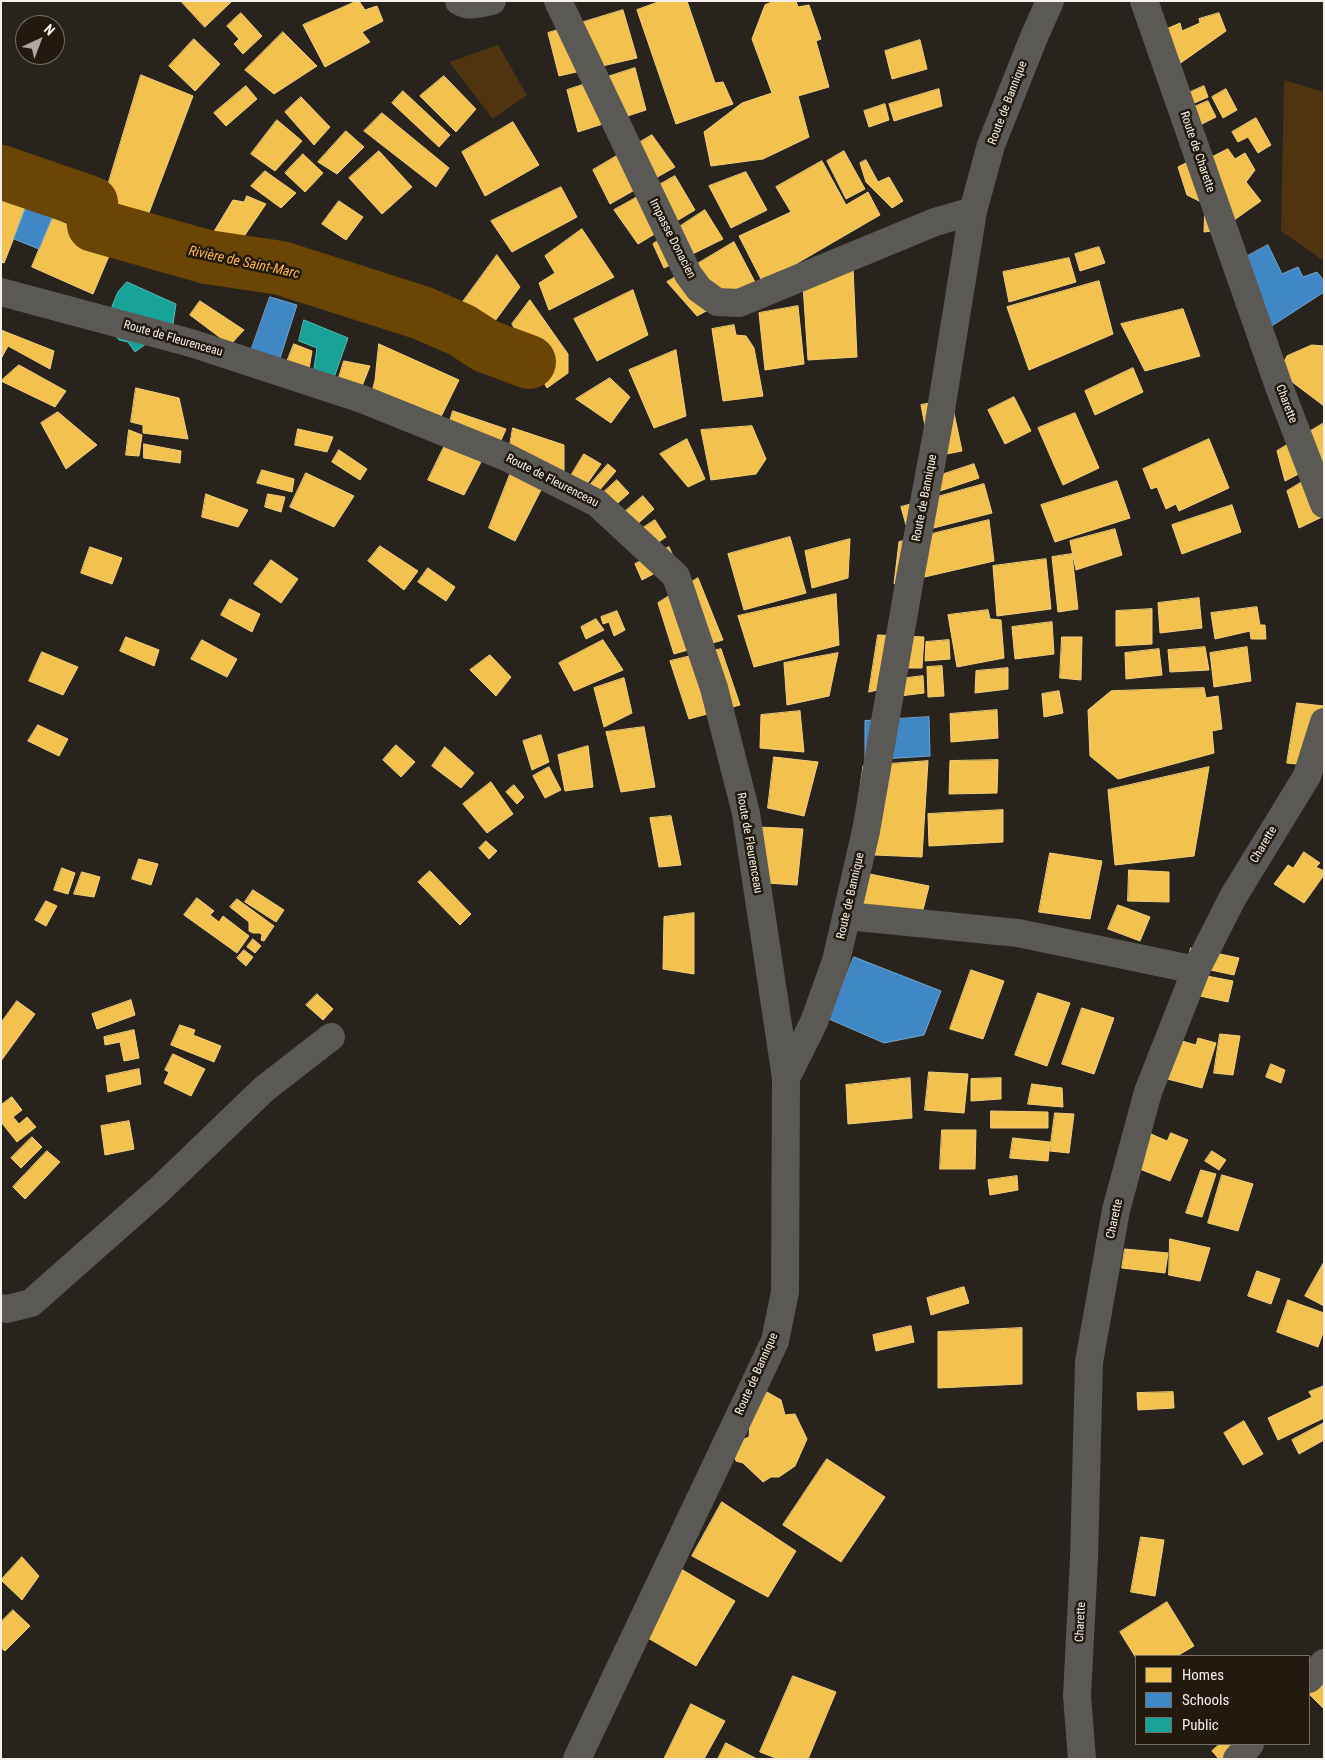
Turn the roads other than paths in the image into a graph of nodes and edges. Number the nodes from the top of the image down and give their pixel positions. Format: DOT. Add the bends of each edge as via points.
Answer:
graph roads {
  1 [pos="459,1"];
  2 [pos="492,1"];
  3 [pos="558,1"];
  4 [pos="1050,1"];
  5 [pos="1144,1"];
  6 [pos="973,212"];
  7 [pos="1,292"];
  8 [pos="1250,303"];
  9 [pos="1324,504"];
  10 [pos="1324,722"];
  11 [pos="847,916"];
  12 [pos="1196,970"];
  13 [pos="331,1036"];
  14 [pos="786,1078"];
  15 [pos="1,1308"];
  16 [pos="1324,1663"];
  17 [pos="1310,1678"];
  18 [pos="1249,1745"];
  19 [pos="577,1759"];
  20 [pos="1082,1759"];
  21 [pos="1237,1759"];
  1 -- 2 [label="street" via="474,5"];
  3 -- 6 [label="street, Impasse Donacien" via="688,274 699,289 717,302 739,303 935,222"];
  4 -- 6 [label="street, Route de Bannique" via="992,145"];
  5 -- 8 [label="street, Route de Charette"];
  6 -- 11 [label="street, Route de Bannique" via="866,831"];
  7 -- 14 [label="street, Route de Fleurenceau" via="201,346 362,399 506,457 597,503 676,576 714,688 746,813"];
  8 -- 9 [label="street, Charette"];
  10 -- 12 [label="street, Charette" via="1307,776 1233,897"];
  11 -- 12 [label="street" via="1018,933"];
  11 -- 14 [label="street, Route de Bannique" via="836,961 814,1022"];
  12 -- 20 [label="street, Charette" via="1146,1101 1116,1210 1089,1362 1077,1696"];
  13 -- 15 [label="street" via="264,1089 159,1190 31,1303 7,1310"];
  14 -- 19 [label="street, Route de Bannique" via="785,1292 775,1341"];
  16 -- 17 [label="street"];
  18 -- 21 [label="street"];
}
